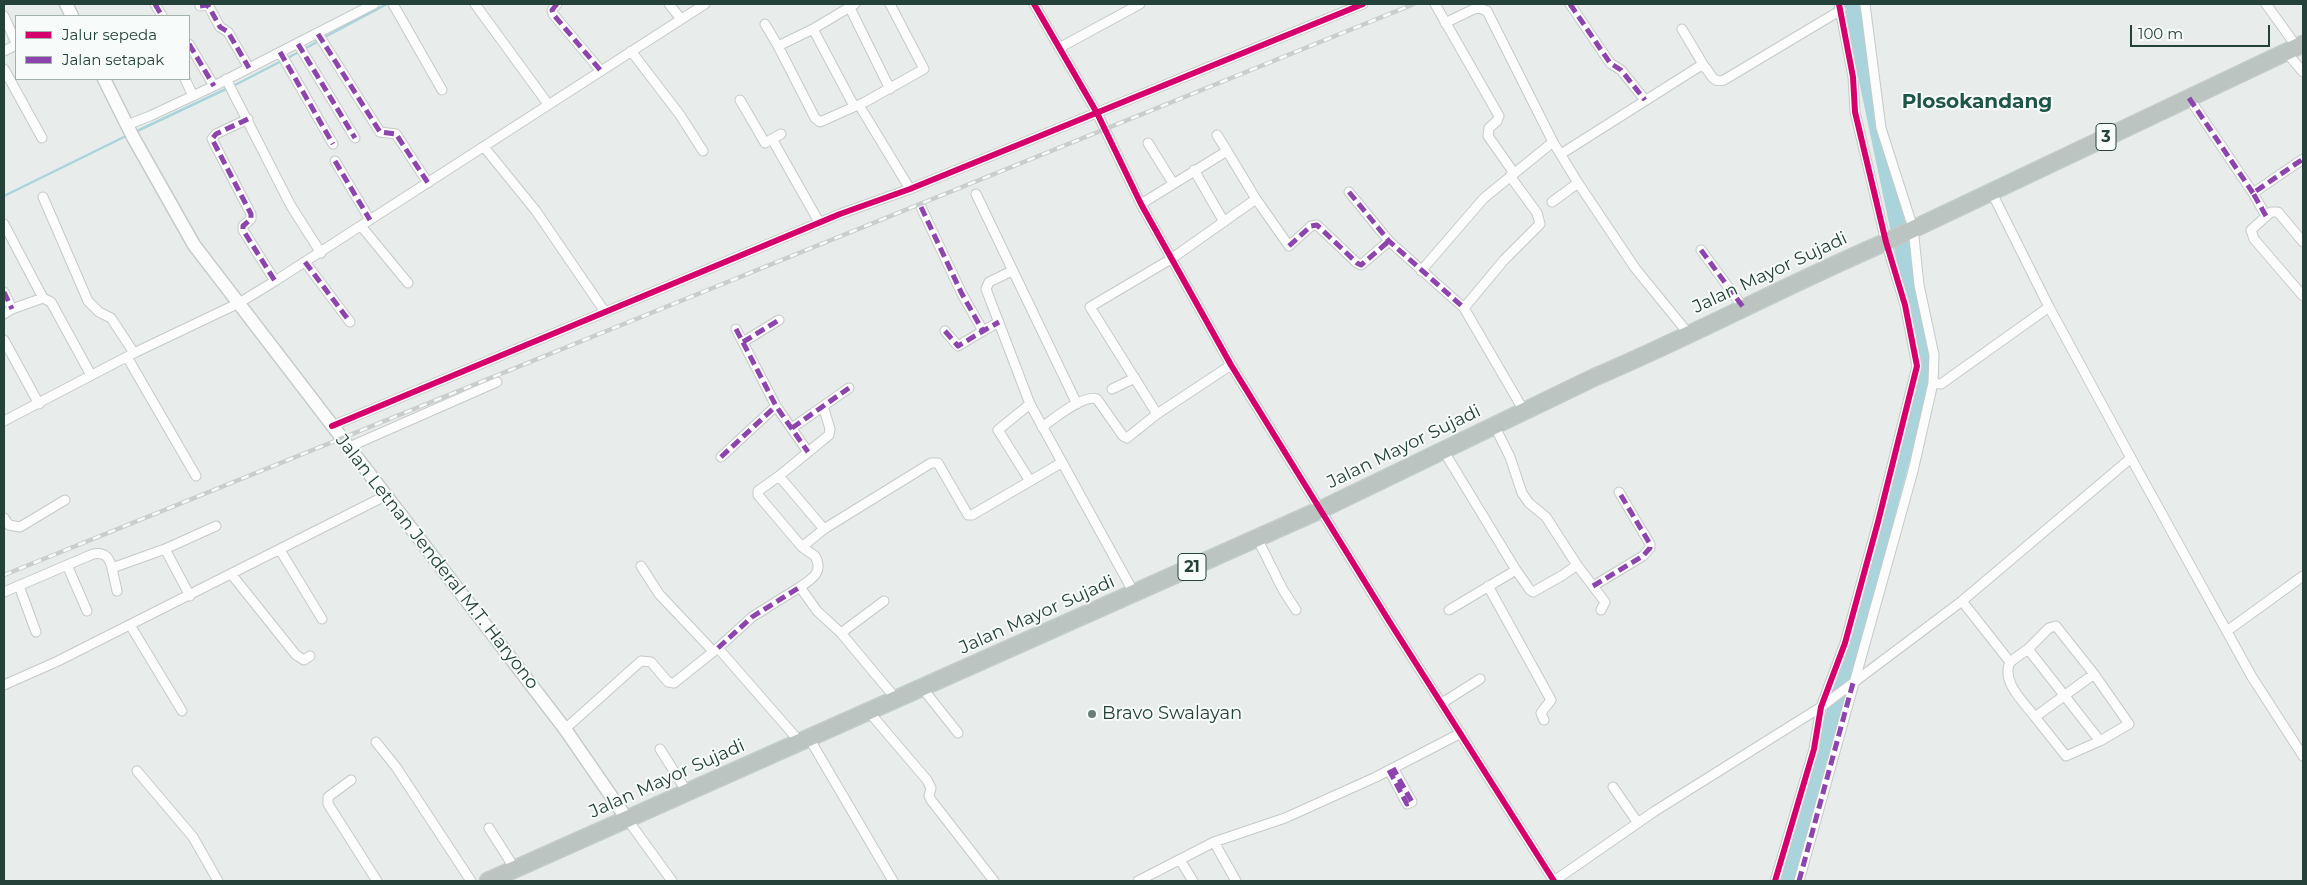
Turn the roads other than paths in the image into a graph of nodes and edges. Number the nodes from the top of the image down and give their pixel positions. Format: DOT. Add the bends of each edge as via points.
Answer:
graph roads {
  1 [pos="155,4"];
  2 [pos="374,4"];
  3 [pos="394,4"];
  4 [pos="474,4"];
  5 [pos="557,4"];
  6 [pos="669,4"];
  7 [pos="705,4"];
  8 [pos="890,4"];
  9 [pos="1034,4"];
  10 [pos="1140,4"];
  11 [pos="1363,4"];
  12 [pos="1435,4"];
  13 [pos="1570,4"];
  14 [pos="1865,4"];
  15 [pos="2266,4"];
  16 [pos="851,5"];
  17 [pos="200,6"];
  18 [pos="1840,7"];
  19 [pos="161,15"];
  20 [pos="4,16"];
  21 [pos="681,19"];
  22 [pos="1445,23"];
  23 [pos="765,24"];
  24 [pos="813,29"];
  25 [pos="1682,29"];
  26 [pos="321,39"];
  27 [pos="15,42"];
  28 [pos="15,45"];
  29 [pos="190,46"];
  30 [pos="299,46"];
  31 [pos="778,46"];
  32 [pos="1059,48"];
  33 [pos="2295,48"];
  34 [pos="4,51"];
  35 [pos="631,51"];
  36 [pos="281,55"];
  37 [pos="1704,66"];
  38 [pos="248,68"];
  39 [pos="4,69"];
  40 [pos="601,71"];
  41 [pos="2303,72"];
  42 [pos="104,80"];
  43 [pos="185,80"];
  44 [pos="229,84"];
  45 [pos="214,86"];
  46 [pos="890,89"];
  47 [pos="442,90"];
  48 [pos="193,96"];
  49 [pos="2189,98"];
  50 [pos="740,100"];
  51 [pos="1645,100"];
  52 [pos="548,104"];
  53 [pos="858,108"];
  54 [pos="1097,113"];
  55 [pos="248,119"];
  56 [pos="129,130"];
  57 [pos="781,134"];
  58 [pos="1217,135"];
  59 [pos="42,138"];
  60 [pos="355,138"];
  61 [pos="772,139"];
  62 [pos="1148,142"];
  63 [pos="1553,142"];
  64 [pos="333,144"];
  65 [pos="484,147"];
  66 [pos="1226,150"];
  67 [pos="703,151"];
  68 [pos="1561,154"];
  69 [pos="2303,159"];
  70 [pos="335,161"];
  71 [pos="1194,170"];
  72 [pos="1512,174"];
  73 [pos="1172,182"];
  74 [pos="1578,182"];
  75 [pos="428,183"];
  76 [pos="910,189"];
  77 [pos="1991,191"];
  78 [pos="1349,192"];
  79 [pos="2254,193"];
  80 [pos="976,194"];
  81 [pos="43,197"];
  82 [pos="1256,200"];
  83 [pos="1552,202"];
  84 [pos="1141,204"];
  85 [pos="921,207"];
  86 [pos="2266,216"];
  87 [pos="370,220"];
  88 [pos="819,222"];
  89 [pos="1224,222"];
  90 [pos="4,224"];
  91 [pos="361,226"];
  92 [pos="1911,229"];
  93 [pos="1389,241"];
  94 [pos="1888,241"];
  95 [pos="2303,242"];
  96 [pos="1702,250"];
  97 [pos="321,253"];
  98 [pos="1171,259"];
  99 [pos="306,262"];
  100 [pos="1012,271"];
  101 [pos="1422,272"];
  102 [pos="275,281"];
  103 [pos="408,283"];
  104 [pos="4,292"];
  105 [pos="2303,296"];
  106 [pos="43,298"];
  107 [pos="239,302"];
  108 [pos="1743,307"];
  109 [pos="2049,307"];
  110 [pos="1464,308"];
  111 [pos="12,309"];
  112 [pos="605,312"];
  113 [pos="4,314"];
  114 [pos="779,320"];
  115 [pos="350,322"];
  116 [pos="1000,322"];
  117 [pos="736,329"];
  118 [pos="944,331"];
  119 [pos="983,331"];
  120 [pos="1688,333"];
  121 [pos="4,340"];
  122 [pos="743,342"];
  123 [pos="130,355"];
  124 [pos="1231,365"];
  125 [pos="91,375"];
  126 [pos="1135,378"];
  127 [pos="497,382"];
  128 [pos="1933,383"];
  129 [pos="849,388"];
  130 [pos="1112,389"];
  131 [pos="38,404"];
  132 [pos="1030,404"];
  133 [pos="1076,404"];
  134 [pos="776,406"];
  135 [pos="823,406"];
  136 [pos="1524,411"];
  137 [pos="1157,414"];
  138 [pos="4,421"];
  139 [pos="1494,425"];
  140 [pos="332,426"];
  141 [pos="792,428"];
  142 [pos="1042,428"];
  143 [pos="349,447"];
  144 [pos="1443,450"];
  145 [pos="808,452"];
  146 [pos="721,457"];
  147 [pos="2131,458"];
  148 [pos="1061,463"];
  149 [pos="196,476"];
  150 [pos="779,476"];
  151 [pos="1030,481"];
  152 [pos="1619,492"];
  153 [pos="385,496"];
  154 [pos="65,500"];
  155 [pos="1320,510"];
  156 [pos="4,518"];
  157 [pos="216,526"];
  158 [pos="824,529"];
  159 [pos="1257,538"];
  160 [pos="802,547"];
  161 [pos="165,549"];
  162 [pos="280,550"];
  163 [pos="67,565"];
  164 [pos="1577,565"];
  165 [pos="641,566"];
  166 [pos="112,568"];
  167 [pos="1516,570"];
  168 [pos="232,575"];
  169 [pos="2303,576"];
  170 [pos="19,586"];
  171 [pos="1488,586"];
  172 [pos="1592,586"];
  173 [pos="800,587"];
  174 [pos="117,591"];
  175 [pos="4,592"];
  176 [pos="1134,593"];
  177 [pos="190,596"];
  178 [pos="884,601"];
  179 [pos="1962,601"];
  180 [pos="1296,610"];
  181 [pos="1449,610"];
  182 [pos="1601,610"];
  183 [pos="87,611"];
  184 [pos="322,619"];
  185 [pos="130,625"];
  186 [pos="2228,631"];
  187 [pos="36,632"];
  188 [pos="841,634"];
  189 [pos="715,649"];
  190 [pos="2028,649"];
  191 [pos="310,656"];
  192 [pos="2010,662"];
  193 [pos="2094,674"];
  194 [pos="1480,679"];
  195 [pos="1851,684"];
  196 [pos="4,685"];
  197 [pos="922,689"];
  198 [pos="2064,695"];
  199 [pos="897,700"];
  200 [pos="1442,702"];
  201 [pos="1823,704"];
  202 [pos="182,711"];
  203 [pos="869,712"];
  204 [pos="2035,717"];
  205 [pos="1544,720"];
  206 [pos="565,728"];
  207 [pos="958,733"];
  208 [pos="1461,733"];
  209 [pos="804,740"];
  210 [pos="2100,740"];
  211 [pos="376,742"];
  212 [pos="660,749"];
  213 [pos="2303,756"];
  214 [pos="137,771"];
  215 [pos="351,780"];
  216 [pos="1613,788"];
  217 [pos="687,792"];
  218 [pos="627,819"];
  219 [pos="1638,823"];
  220 [pos="489,828"];
  221 [pos="1214,842"];
  222 [pos="1180,860"];
  223 [pos="515,869"];
  224 [pos="218,881"];
  225 [pos="377,881"];
  226 [pos="471,881"];
  227 [pos="488,881"];
  228 [pos="672,881"];
  229 [pos="893,881"];
  230 [pos="994,881"];
  231 [pos="1138,881"];
  232 [pos="1193,881"];
  233 [pos="1236,881"];
  234 [pos="1554,881"];
  235 [pos="1775,881"];
  236 [pos="1800,881"];
  1 -- 19 [label="street"];
  2 -- 26 [label="street"];
  3 -- 47 [label="street"];
  4 -- 52 [label="street"];
  5 -- 40 [label="street" via="553,14"];
  6 -- 21 [label="street"];
  7 -- 21 [label="street"];
  8 -- 46 [label="street" via="925,67"];
  9 -- 32 [label="street"];
  10 -- 32 [label="street"];
  11 -- 54 [label="street"];
  12 -- 22 [label="street"];
  13 -- 51 [label="street" via="1610,63 1621,70"];
  14 -- 92 [label="street" via="1881,128"];
  15 -- 33 [label="street"];
  16 -- 24 [label="street"];
  16 -- 46 [label="street"];
  17 -- 38 [label="street" via="206,4 209,7 220,27 228,32"];
  18 -- 37 [label="street" via="1724,80 1714,80"];
  18 -- 94 [label="street" via="1853,77 1855,112"];
  20 -- 27 [label="street"];
  21 -- 35 [label="street"];
  22 -- 63 [label="street" via="1474,9 1484,8 1487,11"];
  22 -- 72 [label="street" via="1499,116 1489,128 1488,136"];
  23 -- 31 [label="street"];
  24 -- 31 [label="street"];
  24 -- 53 [label="street"];
  25 -- 37 [label="street"];
  26 -- 30 [label="street"];
  26 -- 75 [label="street" via="380,132 396,134"];
  28 -- 34 [label="street"];
  29 -- 45 [label="street"];
  30 -- 36 [label="street"];
  30 -- 60 [label="street"];
  31 -- 53 [label="street" via="818,121"];
  32 -- 54 [label="street"];
  33 -- 41 [label="street"];
  33 -- 49 [label="highway, Jalan Mayor Sujadi / 3"];
  35 -- 40 [label="street"];
  35 -- 67 [label="street"];
  36 -- 38 [label="street"];
  36 -- 64 [label="street"];
  37 -- 51 [label="street"];
  38 -- 44 [label="street"];
  39 -- 59 [label="street"];
  40 -- 52 [label="street"];
  42 -- 56 [label="main road, Jalan Letnan Jenderal M.T. Haryono"];
  43 -- 48 [label="street"];
  44 -- 45 [label="street"];
  44 -- 55 [label="street"];
  45 -- 48 [label="street"];
  46 -- 53 [label="street"];
  48 -- 56 [label="street"];
  49 -- 77 [label="highway, Jalan Mayor Sujadi / 3"];
  49 -- 79 [label="street"];
  50 -- 61 [label="street" via="765,143"];
  51 -- 68 [label="street"];
  52 -- 65 [label="street"];
  53 -- 76 [label="street"];
  54 -- 76 [label="street"];
  54 -- 84 [label="street"];
  55 -- 97 [label="street" via="291,206"];
  55 -- 102 [label="street" via="212,139 251,214 252,219 243,226 243,230"];
  56 -- 107 [label="main road, Jalan Letnan Jenderal M.T. Haryono" via="194,245"];
  57 -- 61 [label="street"];
  58 -- 66 [label="street"];
  61 -- 88 [label="street"];
  62 -- 73 [label="street"];
  63 -- 68 [label="street"];
  63 -- 72 [label="street"];
  65 -- 75 [label="street"];
  65 -- 112 [label="street" via="536,211"];
  66 -- 71 [label="street"];
  66 -- 82 [label="street"];
  68 -- 74 [label="street"];
  69 -- 79 [label="street"];
  70 -- 87 [label="street"];
  71 -- 73 [label="street"];
  71 -- 89 [label="street"];
  72 -- 101 [label="street" via="1477,206"];
  72 -- 110 [label="street" via="1537,213 1540,224 1504,260"];
  73 -- 84 [label="street"];
  74 -- 83 [label="street"];
  74 -- 120 [label="street" via="1635,268"];
  75 -- 87 [label="street"];
  76 -- 88 [label="street"];
  77 -- 92 [label="highway, Jalan Mayor Sujadi / 3"];
  77 -- 109 [label="street"];
  78 -- 93 [label="street"];
  79 -- 86 [label="street"];
  80 -- 100 [label="street"];
  81 -- 123 [label="street" via="88,301 111,318"];
  82 -- 89 [label="street"];
  82 -- 93 [label="street" via="1289,246 1311,226 1317,225 1361,264"];
  84 -- 98 [label="street"];
  85 -- 119 [label="street"];
  86 -- 95 [label="street" via="2278,212"];
  86 -- 105 [label="street" via="2254,226 2251,234"];
  87 -- 91 [label="street"];
  88 -- 112 [label="street"];
  89 -- 98 [label="street"];
  90 -- 106 [label="street"];
  91 -- 97 [label="street"];
  91 -- 103 [label="street"];
  92 -- 94 [label="highway, Jalan Mayor Sujadi / 3"];
  92 -- 128 [label="street" via="1934,355"];
  93 -- 101 [label="street"];
  94 -- 108 [label="highway, Jalan Mayor Sujadi / 21"];
  94 -- 201 [label="street" via="1917,366 1845,643"];
  96 -- 108 [label="street"];
  97 -- 99 [label="street"];
  98 -- 124 [label="street"];
  98 -- 126 [label="street" via="1090,307"];
  99 -- 102 [label="street"];
  99 -- 115 [label="street"];
  100 -- 116 [label="street" via="986,285"];
  100 -- 133 [label="street"];
  101 -- 110 [label="street"];
  102 -- 107 [label="street"];
  104 -- 111 [label="street"];
  106 -- 111 [label="street"];
  106 -- 125 [label="street" via="51,302"];
  107 -- 123 [label="street"];
  107 -- 140 [label="main road, Jalan Letnan Jenderal M.T. Haryono"];
  108 -- 120 [label="highway, Jalan Mayor Sujadi / 21"];
  109 -- 128 [label="street" via="1941,384"];
  109 -- 147 [label="street"];
  110 -- 136 [label="street"];
  111 -- 113 [label="street"];
  112 -- 140 [label="street"];
  114 -- 122 [label="street"];
  116 -- 119 [label="street"];
  116 -- 132 [label="street"];
  117 -- 122 [label="street"];
  118 -- 119 [label="street" via="958,346"];
  120 -- 136 [label="highway, Jalan Mayor Sujadi / 21"];
  121 -- 131 [label="street"];
  122 -- 134 [label="street"];
  123 -- 125 [label="street"];
  123 -- 149 [label="street"];
  124 -- 137 [label="street"];
  124 -- 155 [label="street"];
  125 -- 131 [label="street"];
  126 -- 130 [label="street"];
  126 -- 137 [label="street"];
  127 -- 143 [label="street"];
  128 -- 195 [label="street" via="1913,471"];
  129 -- 135 [label="street"];
  131 -- 138 [label="street"];
  132 -- 142 [label="street"];
  132 -- 151 [label="street" via="998,430"];
  133 -- 137 [label="street" via="1089,398 1097,399 1127,438"];
  133 -- 142 [label="street"];
  134 -- 141 [label="street"];
  134 -- 146 [label="street"];
  135 -- 141 [label="street"];
  135 -- 145 [label="street" via="829,435"];
  136 -- 139 [label="highway, Jalan Mayor Sujadi / 21"];
  139 -- 144 [label="highway, Jalan Mayor Sujadi / 21"];
  139 -- 164 [label="street" via="1510,457 1522,493 1546,517"];
  140 -- 143 [label="main road, Jalan Letnan Jenderal M.T. Haryono"];
  141 -- 145 [label="street"];
  142 -- 148 [label="street"];
  143 -- 153 [label="main road, Jalan Letnan Jenderal M.T. Haryono"];
  144 -- 155 [label="highway, Jalan Mayor Sujadi / 21"];
  144 -- 167 [label="street"];
  145 -- 150 [label="street"];
  147 -- 179 [label="street"];
  147 -- 186 [label="street"];
  148 -- 151 [label="street"];
  148 -- 176 [label="street"];
  150 -- 158 [label="street"];
  150 -- 160 [label="street" via="758,491 758,496"];
  151 -- 158 [label="street" via="968,515 938,464 931,463"];
  152 -- 172 [label="street" via="1650,548 1643,556"];
  153 -- 162 [label="street"];
  153 -- 206 [label="main road, Jalan Letnan Jenderal M.T. Haryono"];
  154 -- 156 [label="street" via="20,527 9,526"];
  155 -- 159 [label="highway, Jalan Mayor Sujadi / 21"];
  155 -- 200 [label="street"];
  157 -- 161 [label="street"];
  158 -- 160 [label="street"];
  159 -- 176 [label="highway, Jalan Mayor Sujadi / 21"];
  159 -- 180 [label="street"];
  160 -- 173 [label="street" via="815,556 819,570"];
  161 -- 166 [label="street"];
  161 -- 177 [label="street"];
  162 -- 168 [label="street"];
  162 -- 184 [label="street"];
  163 -- 166 [label="street" via="98,553 107,556"];
  163 -- 170 [label="street"];
  163 -- 183 [label="street"];
  164 -- 167 [label="street" via="1533,592"];
  164 -- 172 [label="street"];
  165 -- 189 [label="street" via="659,594"];
  166 -- 174 [label="street"];
  167 -- 171 [label="street"];
  168 -- 177 [label="street"];
  168 -- 191 [label="street" via="296,655 304,660"];
  169 -- 186 [label="street"];
  170 -- 175 [label="street"];
  170 -- 187 [label="street"];
  171 -- 181 [label="street"];
  171 -- 205 [label="street" via="1551,700 1542,710"];
  172 -- 182 [label="street" via="1605,602"];
  173 -- 188 [label="street"];
  173 -- 189 [label="street" via="752,617"];
  176 -- 197 [label="highway, Jalan Mayor Sujadi / 21"];
  177 -- 185 [label="street"];
  178 -- 188 [label="street"];
  179 -- 192 [label="street"];
  179 -- 195 [label="street"];
  185 -- 196 [label="street"];
  185 -- 202 [label="street"];
  186 -- 213 [label="street" via="2252,677"];
  188 -- 199 [label="street"];
  189 -- 206 [label="street" via="674,683 668,682 651,662 641,661"];
  189 -- 209 [label="street"];
  190 -- 192 [label="street"];
  190 -- 193 [label="street" via="2049,628 2056,626"];
  190 -- 198 [label="street"];
  192 -- 204 [label="street" via="2006,670 2008,679"];
  193 -- 198 [label="street"];
  193 -- 210 [label="street" via="2129,722"];
  194 -- 200 [label="street"];
  195 -- 201 [label="street"];
  195 -- 236 [label="street"];
  197 -- 199 [label="highway, Jalan Mayor Sujadi / 21"];
  197 -- 207 [label="street"];
  198 -- 204 [label="street"];
  198 -- 210 [label="street"];
  199 -- 203 [label="highway, Jalan Mayor Sujadi / 21"];
  200 -- 208 [label="street"];
  201 -- 219 [label="street"];
  201 -- 235 [label="street" via="1814,749"];
  203 -- 209 [label="highway, Jalan Mayor Sujadi / 21"];
  203 -- 230 [label="street" via="926,780 931,788 931,800"];
  204 -- 210 [label="street" via="2066,756"];
  206 -- 218 [label="main road, Jalan Letnan Jenderal M.T. Haryono"];
  208 -- 221 [label="street" via="1285,818"];
  208 -- 234 [label="street"];
  209 -- 217 [label="highway, Jalan Mayor Sujadi / 21"];
  209 -- 229 [label="street"];
  211 -- 226 [label="street"];
  212 -- 217 [label="street"];
  214 -- 224 [label="street" via="192,837"];
  215 -- 225 [label="street" via="328,798 328,804"];
  216 -- 219 [label="street"];
  217 -- 218 [label="highway, Jalan Mayor Sujadi / 21"];
  218 -- 223 [label="highway, Jalan Mayor Sujadi / 21"];
  218 -- 228 [label="street"];
  219 -- 234 [label="street"];
  220 -- 223 [label="street"];
  221 -- 222 [label="street"];
  221 -- 233 [label="street"];
  222 -- 231 [label="street"];
  222 -- 232 [label="street"];
  223 -- 227 [label="highway, Jalan Mayor Sujadi / 21"];
}
